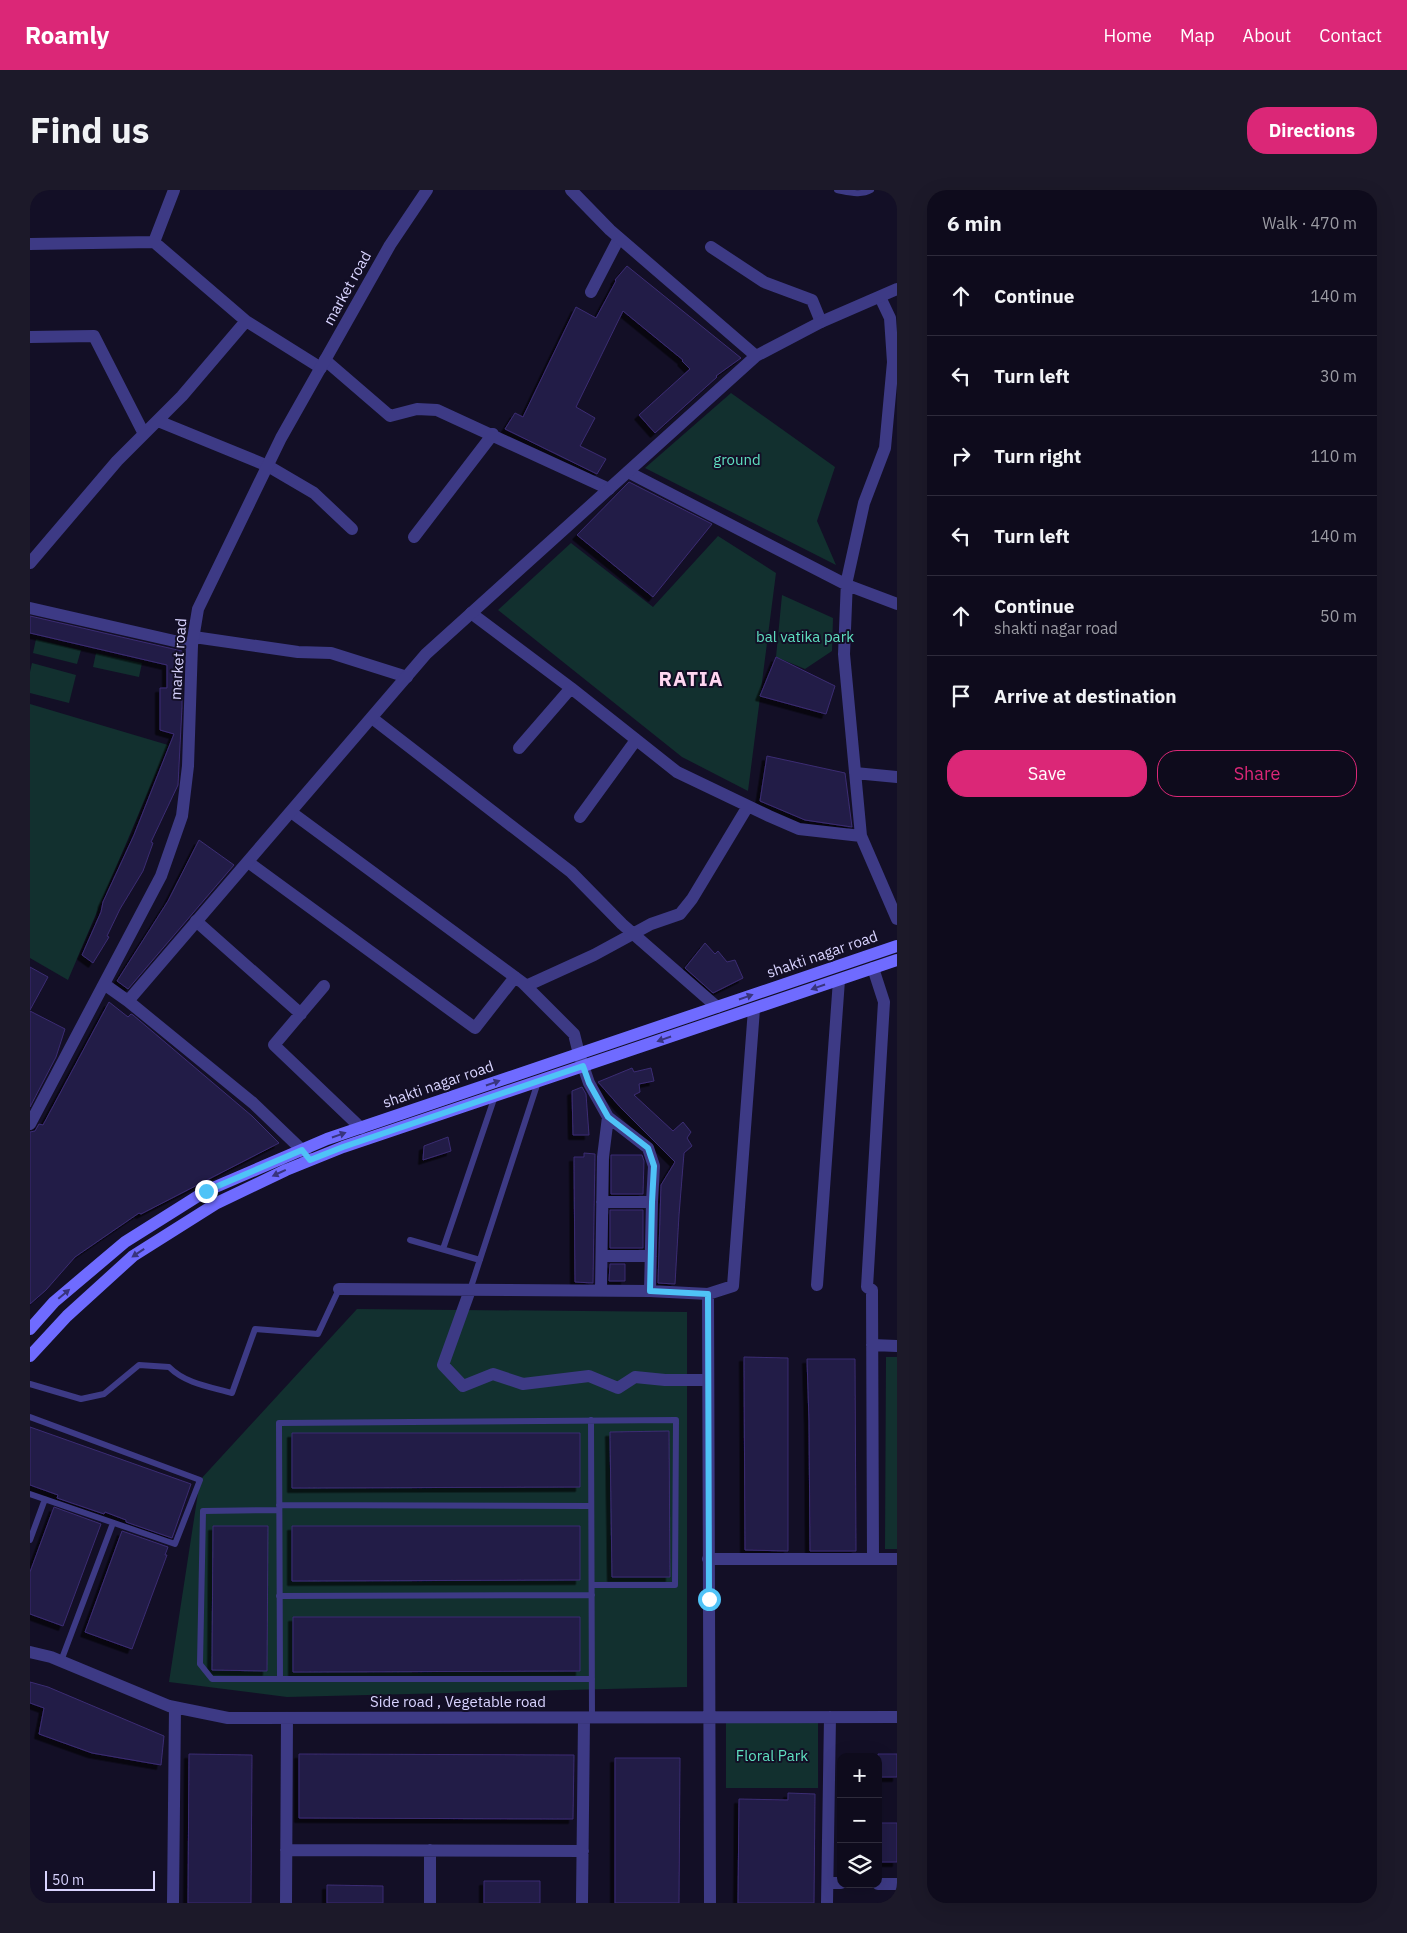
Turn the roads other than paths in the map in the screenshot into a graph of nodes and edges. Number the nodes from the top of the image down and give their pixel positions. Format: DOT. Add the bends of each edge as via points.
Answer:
graph roads {
  1 [pos="174,190"];
  2 [pos="427,190"];
  3 [pos="571,190"];
  4 [pos="837,190"];
  5 [pos="871,190"];
  6 [pos="619,238"];
  7 [pos="154,242"];
  8 [pos="30,244"];
  9 [pos="711,247"];
  10 [pos="897,289"];
  11 [pos="591,292"];
  12 [pos="880,298"];
  13 [pos="246,321"];
  14 [pos="821,322"];
  15 [pos="30,337"];
  16 [pos="756,356"];
  17 [pos="323,364"];
  18 [pos="158,420"];
  19 [pos="144,434"];
  20 [pos="493,434"];
  21 [pos="268,466"];
  22 [pos="628,472"];
  23 [pos="609,489"];
  24 [pos="352,529"];
  25 [pos="414,538"];
  26 [pos="30,563"];
  27 [pos="847,584"];
  28 [pos="897,604"];
  29 [pos="30,608"];
  30 [pos="471,613"];
  31 [pos="193,641"];
  32 [pos="407,677"];
  33 [pos="571,688"];
  34 [pos="372,718"];
  35 [pos="636,740"];
  36 [pos="519,748"];
  37 [pos="856,773"];
  38 [pos="897,777"];
  39 [pos="748,806"];
  40 [pos="291,812"];
  41 [pos="580,817"];
  42 [pos="862,836"];
  43 [pos="248,862"];
  44 [pos="897,918"];
  45 [pos="196,921"];
  46 [pos="634,934"];
  47 [pos="897,946"];
  48 [pos="897,960"];
  49 [pos="873,968"];
  50 [pos="515,977"];
  51 [pos="839,980"];
  52 [pos="104,984"];
  53 [pos="324,986"];
  54 [pos="526,986"];
  55 [pos="128,1001"];
  56 [pos="716,1007"];
  57 [pos="754,1009"];
  58 [pos="301,1014"];
  59 [pos="579,1054"];
  60 [pos="583,1066"];
  61 [pos="538,1082"];
  62 [pos="495,1096"];
  63 [pos="608,1117"];
  64 [pos="30,1124"];
  65 [pos="361,1128"];
  66 [pos="306,1155"];
  67 [pos="602,1202"];
  68 [pos="652,1202"];
  69 [pos="410,1240"];
  70 [pos="443,1249"];
  71 [pos="602,1256"];
  72 [pos="651,1256"];
  73 [pos="480,1260"];
  74 [pos="816,1285"];
  75 [pos="339,1289"];
  76 [pos="470,1290"];
  77 [pos="601,1290"];
  78 [pos="650,1291"];
  79 [pos="708,1294"];
  80 [pos="30,1329"];
  81 [pos="872,1345"];
  82 [pos="897,1346"];
  83 [pos="30,1356"];
  84 [pos="708,1380"];
  85 [pos="30,1384"];
  86 [pos="30,1417"];
  87 [pos="591,1420"];
  88 [pos="30,1494"];
  89 [pos="45,1499"];
  90 [pos="591,1506"];
  91 [pos="279,1508"];
  92 [pos="113,1523"];
  93 [pos="30,1540"];
  94 [pos="708,1559"];
  95 [pos="874,1559"];
  96 [pos="897,1559"];
  97 [pos="592,1585"];
  98 [pos="279,1596"];
  99 [pos="592,1596"];
  100 [pos="30,1652"];
  101 [pos="61,1661"];
  102 [pos="280,1679"];
  103 [pos="592,1679"];
  104 [pos="175,1707"];
  105 [pos="588,1717"];
  106 [pos="709,1717"];
  107 [pos="830,1717"];
  108 [pos="897,1717"];
  109 [pos="287,1718"];
  110 [pos="286,1850"];
  111 [pos="430,1850"];
  112 [pos="583,1851"];
  113 [pos="828,1883"];
  114 [pos="837,1883"];
  115 [pos="882,1884"];
  116 [pos="897,1884"];
  117 [pos="173,1903"];
  118 [pos="286,1903"];
  119 [pos="430,1903"];
  120 [pos="582,1903"];
  121 [pos="710,1903"];
  122 [pos="827,1903"];
  1 -- 7 [label="street"];
  2 -- 17 [label="street, market road" via="390,245"];
  3 -- 6 [label="street"];
  4 -- 5 [label="lane" via="866,193"];
  6 -- 11 [label="street"];
  6 -- 16 [label="street"];
  7 -- 8 [label="street"];
  7 -- 13 [label="street"];
  9 -- 14 [label="street" via="764,282 812,300"];
  10 -- 12 [label="street"];
  12 -- 14 [label="street"];
  12 -- 27 [label="street" via="890,318 893,362 885,448 864,503"];
  13 -- 17 [label="street"];
  13 -- 18 [label="street"];
  14 -- 16 [label="street"];
  15 -- 19 [label="street" via="94,336"];
  16 -- 22 [label="street"];
  17 -- 20 [label="street" via="390,416 418,409 437,410"];
  17 -- 21 [label="street, market road"];
  18 -- 19 [label="street"];
  18 -- 21 [label="street"];
  19 -- 26 [label="street"];
  20 -- 23 [label="street"];
  20 -- 25 [label="street"];
  21 -- 24 [label="street" via="314,493"];
  21 -- 31 [label="street, market road" via="198,609"];
  22 -- 23 [label="street"];
  22 -- 27 [label="street"];
  23 -- 30 [label="street"];
  27 -- 28 [label="street"];
  27 -- 37 [label="street" via="844,654"];
  29 -- 31 [label="street"];
  30 -- 32 [label="street" via="426,654"];
  30 -- 33 [label="street"];
  31 -- 32 [label="street" via="330,653"];
  31 -- 52 [label="street, market road" via="188,766 182,816 161,876"];
  32 -- 34 [label="street"];
  33 -- 35 [label="street"];
  33 -- 36 [label="street"];
  34 -- 40 [label="street"];
  34 -- 46 [label="street" via="571,872"];
  35 -- 39 [label="street" via="677,772"];
  35 -- 41 [label="street"];
  37 -- 38 [label="street"];
  37 -- 42 [label="street"];
  39 -- 42 [label="street" via="799,829"];
  39 -- 46 [label="street" via="680,914"];
  40 -- 43 [label="street"];
  40 -- 50 [label="street"];
  42 -- 44 [label="street"];
  43 -- 45 [label="street"];
  43 -- 50 [label="street" via="476,1028"];
  45 -- 55 [label="street"];
  45 -- 58 [label="street"];
  46 -- 54 [label="street"];
  46 -- 56 [label="street"];
  56 -- 47 [label="main road, shakti nagar road, one-way"];
  48 -- 49 [label="main road"];
  49 -- 51 [label="main road"];
  49 -- 81 [label="street" via="884,1002 867,1288 872,1290"];
  50 -- 54 [label="street"];
  51 -- 57 [label="main road, one-way"];
  51 -- 74 [label="street"];
  52 -- 55 [label="street"];
  52 -- 64 [label="street, market road"];
  53 -- 58 [label="street"];
  54 -- 59 [label="street" via="574,1034"];
  55 -- 66 [label="street" via="253,1103"];
  56 -- 59 [label="main road, shakti nagar road"];
  57 -- 60 [label="main road, one-way"];
  57 -- 79 [label="street" via="733,1286"];
  58 -- 65 [label="street" via="274,1045"];
  59 -- 60 [label="street"];
  65 -- 59 [label="main road, shakti nagar road, one-way"];
  60 -- 61 [label="main road"];
  60 -- 63 [label="street"];
  61 -- 62 [label="main road"];
  61 -- 73 [label="lane"];
  62 -- 66 [label="main road" via="343,1147"];
  62 -- 70 [label="lane"];
  63 -- 67 [label="street"];
  63 -- 68 [label="street" via="648,1148 654,1166"];
  66 -- 65 [label="main road, shakti nagar road, one-way"];
  80 -- 66 [label="main road, shakti nagar road, one-way" via="54,1302 125,1242 206,1191"];
  66 -- 83 [label="main road, one-way" via="286,1170 217,1203 133,1256 67,1316"];
  67 -- 68 [label="street"];
  67 -- 71 [label="street"];
  68 -- 72 [label="street"];
  69 -- 70 [label="lane"];
  70 -- 73 [label="lane"];
  71 -- 72 [label="street"];
  71 -- 77 [label="street"];
  72 -- 78 [label="street"];
  73 -- 76 [label="lane"];
  75 -- 76 [label="street"];
  75 -- 85 [label="lane" via="318,1334 255,1329 232,1393 196,1383 177,1375 169,1367 139,1366 104,1394 81,1399"];
  76 -- 77 [label="street"];
  76 -- 84 [label="street" via="443,1366 463,1386 493,1374 523,1384 588,1376 618,1388 635,1378"];
  77 -- 78 [label="street"];
  78 -- 79 [label="street"];
  79 -- 84 [label="street"];
  81 -- 82 [label="street"];
  81 -- 95 [label="street"];
  84 -- 94 [label="street"];
  86 -- 92 [label="lane" via="200,1480 175,1544"];
  87 -- 90 [label="lane"];
  87 -- 91 [label="lane" via="278,1423"];
  87 -- 97 [label="lane" via="676,1420 675,1585"];
  88 -- 89 [label="lane"];
  89 -- 92 [label="lane"];
  89 -- 93 [label="lane"];
  90 -- 91 [label="lane"];
  90 -- 97 [label="lane"];
  91 -- 98 [label="lane"];
  91 -- 102 [label="lane" via="203,1511 200,1664 212,1679"];
  92 -- 101 [label="lane"];
  94 -- 95 [label="street"];
  94 -- 106 [label="street"];
  95 -- 96 [label="street"];
  97 -- 99 [label="lane"];
  98 -- 99 [label="lane"];
  98 -- 102 [label="lane"];
  99 -- 103 [label="lane"];
  100 -- 101 [label="street, Side road , Vegetable road"];
  101 -- 104 [label="street, Side road , Vegetable road"];
  102 -- 103 [label="lane"];
  103 -- 105 [label="lane"];
  104 -- 109 [label="street, Side road , Vegetable road" via="228,1718"];
  104 -- 117 [label="street"];
  105 -- 106 [label="street, Side road , Vegetable road"];
  105 -- 109 [label="street, Side road , Vegetable road"];
  105 -- 112 [label="street"];
  106 -- 107 [label="street, Side road , Vegetable road"];
  106 -- 121 [label="street"];
  107 -- 108 [label="street, Side road , Vegetable road"];
  107 -- 113 [label="street"];
  109 -- 110 [label="street"];
  110 -- 111 [label="street"];
  110 -- 118 [label="street"];
  111 -- 112 [label="street"];
  111 -- 119 [label="street"];
  112 -- 120 [label="street"];
  113 -- 114 [label="street"];
  113 -- 122 [label="street"];
  115 -- 116 [label="street"];
}
